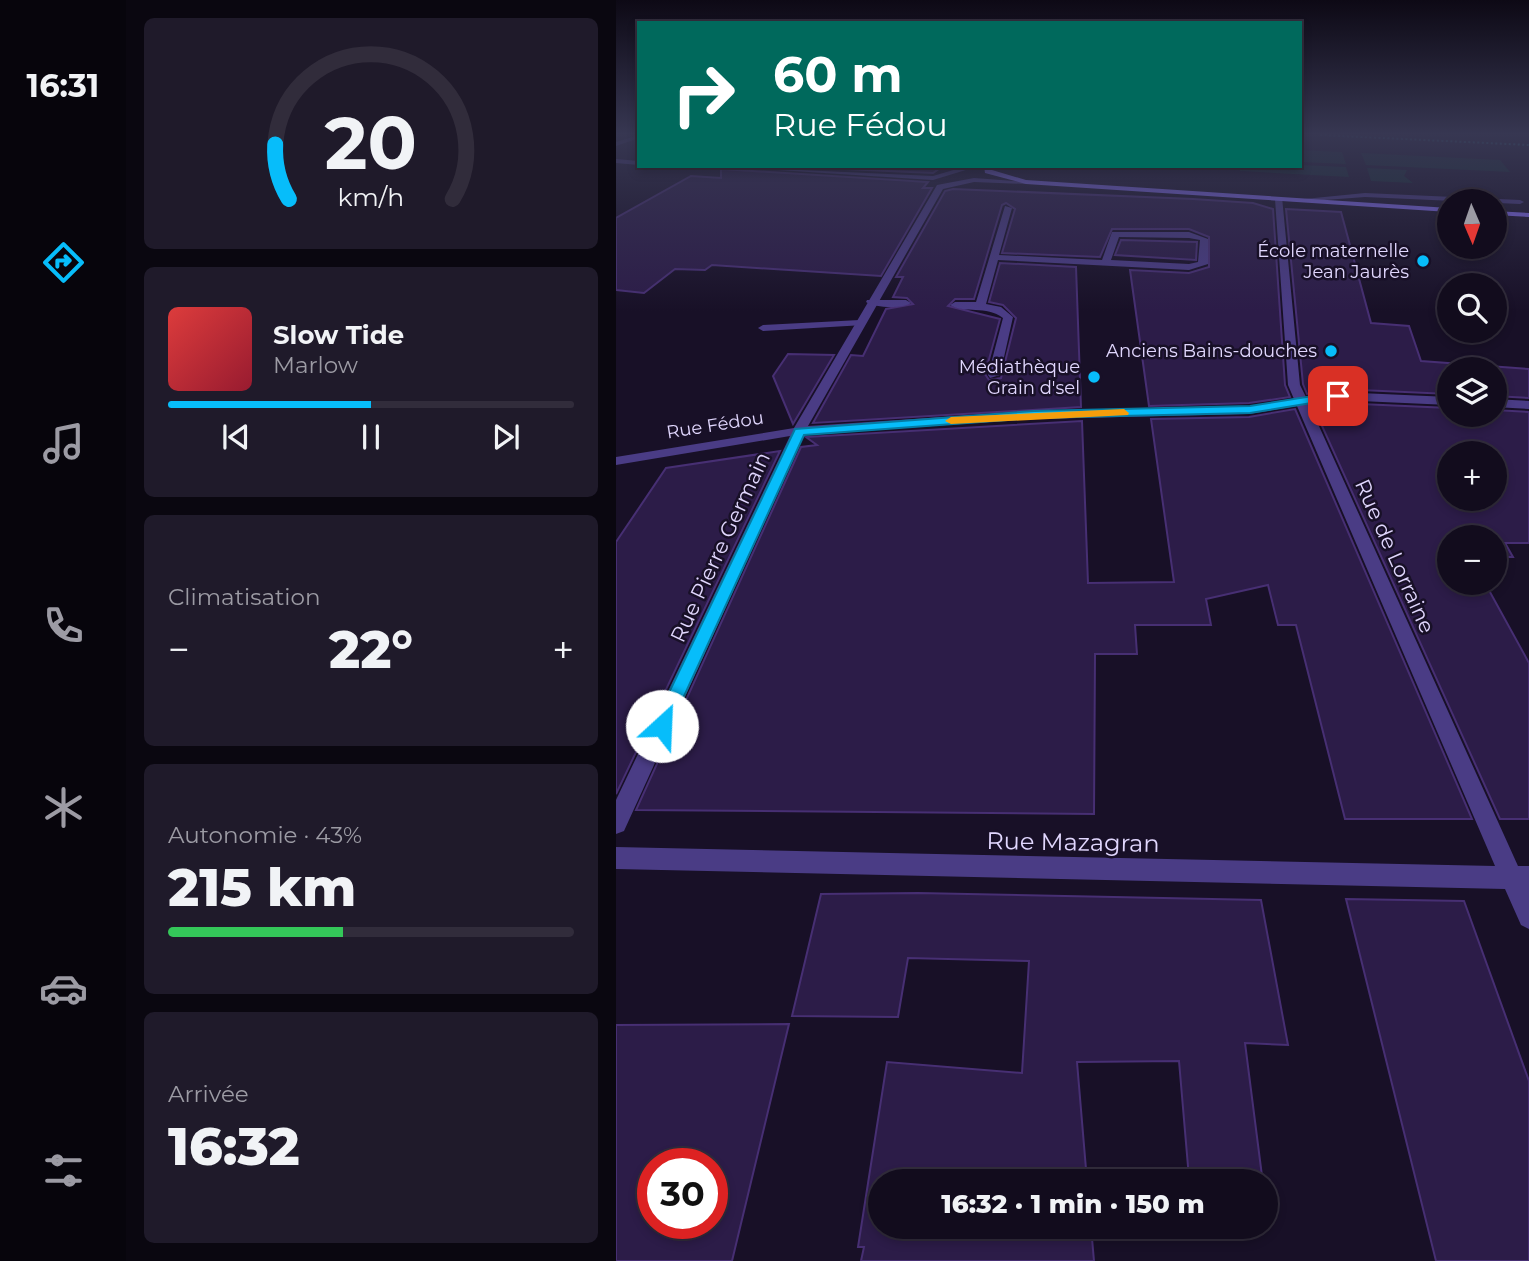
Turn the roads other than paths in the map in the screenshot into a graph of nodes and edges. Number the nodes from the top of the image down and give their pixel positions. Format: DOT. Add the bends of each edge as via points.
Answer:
graph roads {
  1 [pos="930,194"];
  2 [pos="1202,194"];
  3 [pos="1279,199"];
  4 [pos="1298,200"];
  5 [pos="1520,202"];
  6 [pos="1008,208"];
  7 [pos="1437,209"];
  8 [pos="1507,214"];
  9 [pos="1529,215"];
  10 [pos="994,257"];
  11 [pos="1106,263"];
  12 [pos="871,302"];
  13 [pos="906,303"];
  14 [pos="955,305"];
  15 [pos="980,306"];
  16 [pos="860,323"];
  17 [pos="763,328"];
  18 [pos="995,375"];
  19 [pos="1303,400"];
  20 [pos="1437,400"];
  21 [pos="1507,404"];
  22 [pos="1529,405"];
  23 [pos="799,431"];
  24 [pos="616,461"];
  25 [pos="616,824"];
  26 [pos="616,858"];
  27 [pos="1521,878"];
  28 [pos="1529,917"];
  1 -- 12 [label="street, Rue Pierre Germain"];
  2 -- 3 [label="main road"];
  3 -- 4 [label="main road"];
  3 -- 19 [label="street, Rue de Lorraine" via="1294,385"];
  4 -- 5 [label="street" via="1365,195"];
  4 -- 7 [label="main road"];
  6 -- 10 [label="street"];
  8 -- 9 [label="main road"];
  10 -- 11 [label="street"];
  10 -- 15 [label="street"];
  11 -- 11 [label="street" via="1199,267 1204,239 1115,234"];
  12 -- 13 [label="street"];
  12 -- 16 [label="street, Rue Pierre Germain"];
  14 -- 15 [label="street"];
  15 -- 18 [label="street" via="1003,311 1008,317"];
  16 -- 17 [label="street"];
  16 -- 23 [label="street, Rue Pierre Germain"];
  19 -- 20 [label="street, Rue Fédou" via="1338,396"];
  19 -- 23 [label="street, Rue Fédou" via="1250,410 1034,415"];
  19 -- 27 [label="street, Rue de Lorraine"];
  21 -- 22 [label="street"];
  23 -- 24 [label="street, Rue Fédou"];
  23 -- 25 [label="street, Rue Pierre Germain"];
  26 -- 27 [label="street, Rue Mazagran"];
  27 -- 28 [label="street, Rue de Lorraine"];
}
